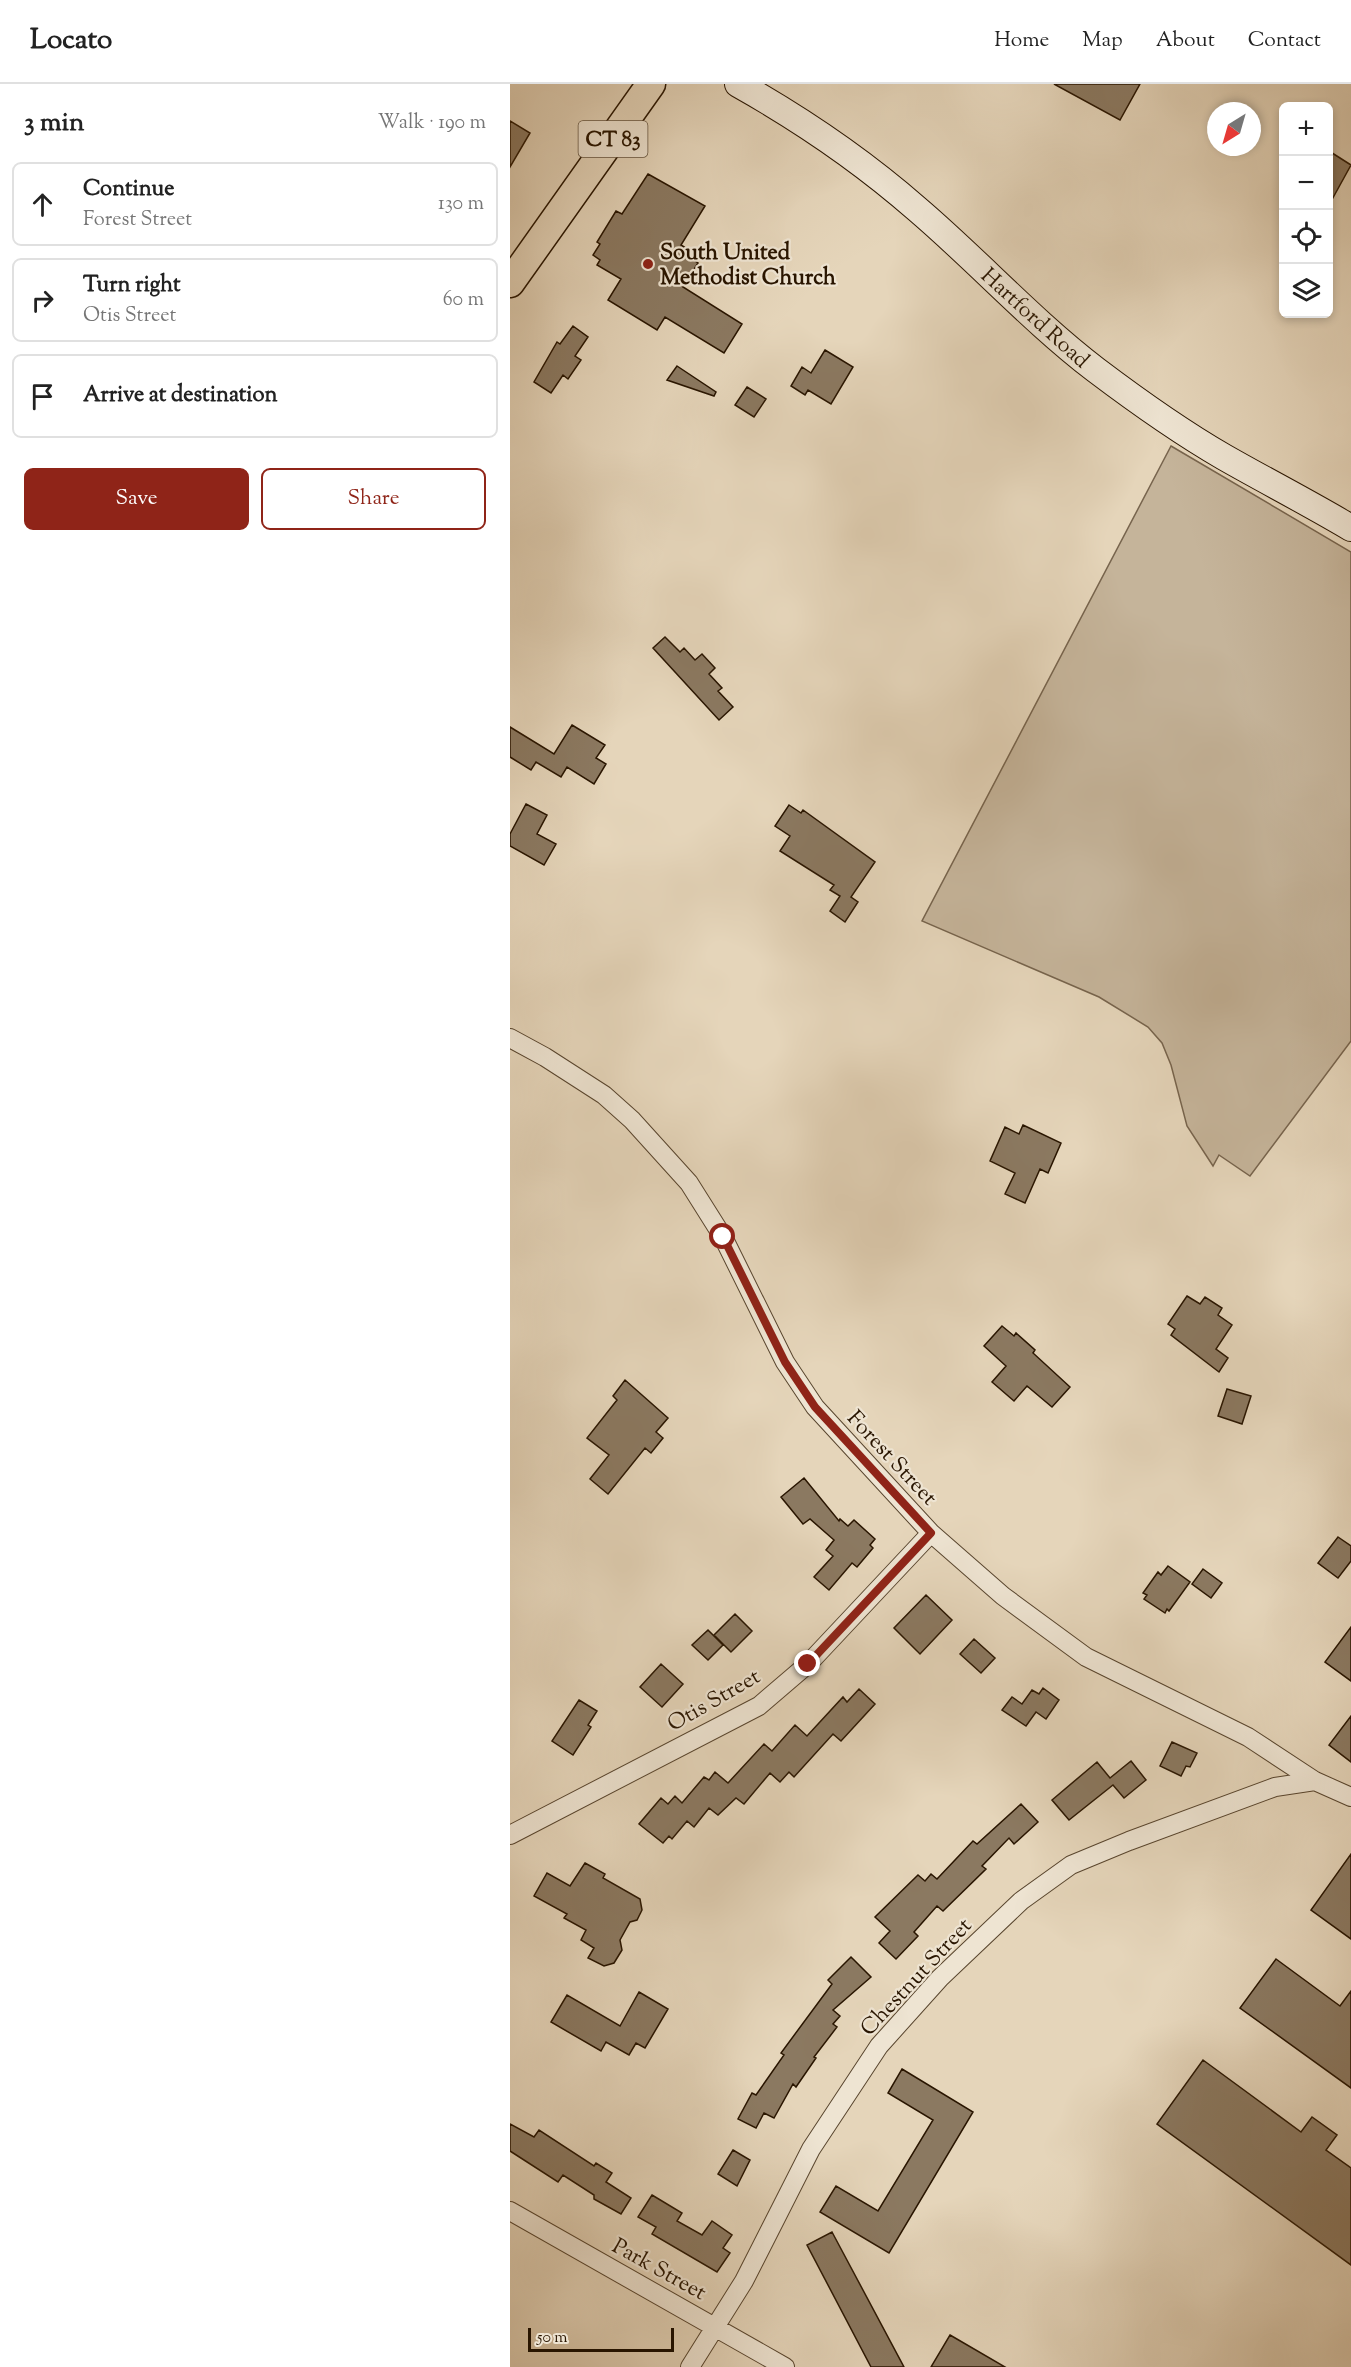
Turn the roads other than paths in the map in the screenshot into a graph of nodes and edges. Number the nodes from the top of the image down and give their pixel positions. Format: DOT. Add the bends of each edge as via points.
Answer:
graph roads {
  1 [pos="651,84"];
  2 [pos="738,84"];
  3 [pos="510,283"];
  4 [pos="1351,528"];
  5 [pos="510,1038"];
  6 [pos="931,1533"];
  7 [pos="1316,1781"];
  8 [pos="1351,1797"];
  9 [pos="510,1835"];
  10 [pos="510,2211"];
  11 [pos="717,2327"];
  12 [pos="690,2367"];
  13 [pos="785,2367"];
  1 -- 3 [label="main road, CT 83"];
  2 -- 4 [label="main road, Hartford Road" via="867,167 1095,369 1223,456"];
  5 -- 6 [label="street, Forest Street" via="604,1095 689,1183 723,1237 785,1362 815,1407"];
  6 -- 7 [label="street, Forest Street" via="1003,1596 1086,1657 1248,1737"];
  6 -- 9 [label="street, Otis Street" via="808,1664 759,1706"];
  7 -- 8 [label="street, Forest Street"];
  7 -- 11 [label="street, Chestnut Street" via="1275,1787 1128,1841 1071,1865 1021,1901 940,1978 879,2046 811,2149"];
  10 -- 11 [label="street, Park Street"];
  11 -- 12 [label="street, Chestnut Street"];
  11 -- 13 [label="street, Park Street"];
}
